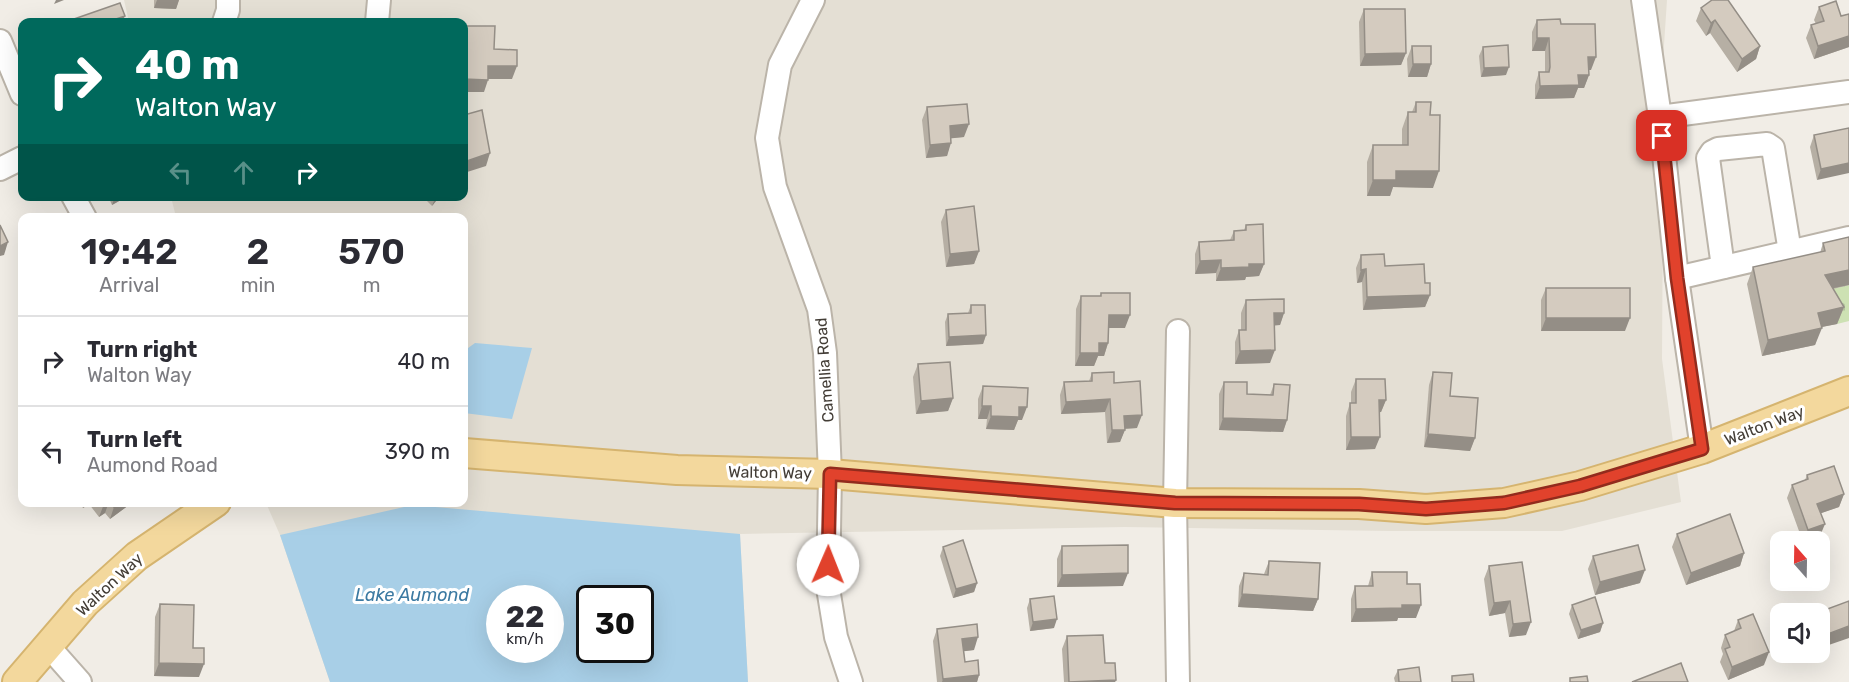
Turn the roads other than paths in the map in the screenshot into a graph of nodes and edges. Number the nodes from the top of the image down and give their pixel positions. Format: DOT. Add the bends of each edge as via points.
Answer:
graph roads {
  1 [pos="228,0"];
  2 [pos="379,0"];
  3 [pos="813,0"];
  4 [pos="1643,0"];
  5 [pos="225,18"];
  6 [pos="377,18"];
  7 [pos="0,41"];
  8 [pos="18,84"];
  9 [pos="1849,92"];
  10 [pos="1731,108"];
  11 [pos="1660,117"];
  12 [pos="1737,146"];
  13 [pos="18,160"];
  14 [pos="0,169"];
  15 [pos="1849,238"];
  16 [pos="1790,252"];
  17 [pos="1723,267"];
  18 [pos="1677,278"];
  19 [pos="1178,331"];
  20 [pos="1849,391"];
  21 [pos="1702,449"];
  22 [pos="468,453"];
  23 [pos="830,474"];
  24 [pos="1175,503"];
  25 [pos="209,507"];
  26 [pos="49,647"];
  27 [pos="17,682"];
  28 [pos="80,682"];
  29 [pos="851,682"];
  30 [pos="1178,682"];
  1 -- 5 [label="street"];
  2 -- 6 [label="street"];
  3 -- 23 [label="street, Camellia Road" via="780,65 767,138 775,187 819,309 825,353"];
  4 -- 11 [label="street"];
  7 -- 8 [label="street"];
  9 -- 10 [label="street"];
  10 -- 11 [label="street"];
  10 -- 12 [label="street"];
  11 -- 18 [label="street"];
  12 -- 16 [label="street" via="1767,144 1773,148"];
  12 -- 17 [label="street" via="1718,148 1708,158"];
  13 -- 14 [label="street"];
  15 -- 16 [label="street"];
  16 -- 17 [label="street"];
  17 -- 18 [label="street"];
  18 -- 21 [label="street"];
  19 -- 24 [label="street"];
  20 -- 21 [label="main road, Walton Way"];
  21 -- 24 [label="main road, Walton Way" via="1580,486 1504,503 1426,509 1359,504"];
  22 -- 23 [label="main road, Walton Way" via="676,470"];
  23 -- 24 [label="main road, Walton Way"];
  23 -- 29 [label="street, Camellia Road" via="828,588 836,637"];
  24 -- 30 [label="street"];
  25 -- 26 [label="main road, Walton Way" via="137,556 85,603"];
  26 -- 27 [label="main road, Walton Way"];
  26 -- 28 [label="street"];
}
